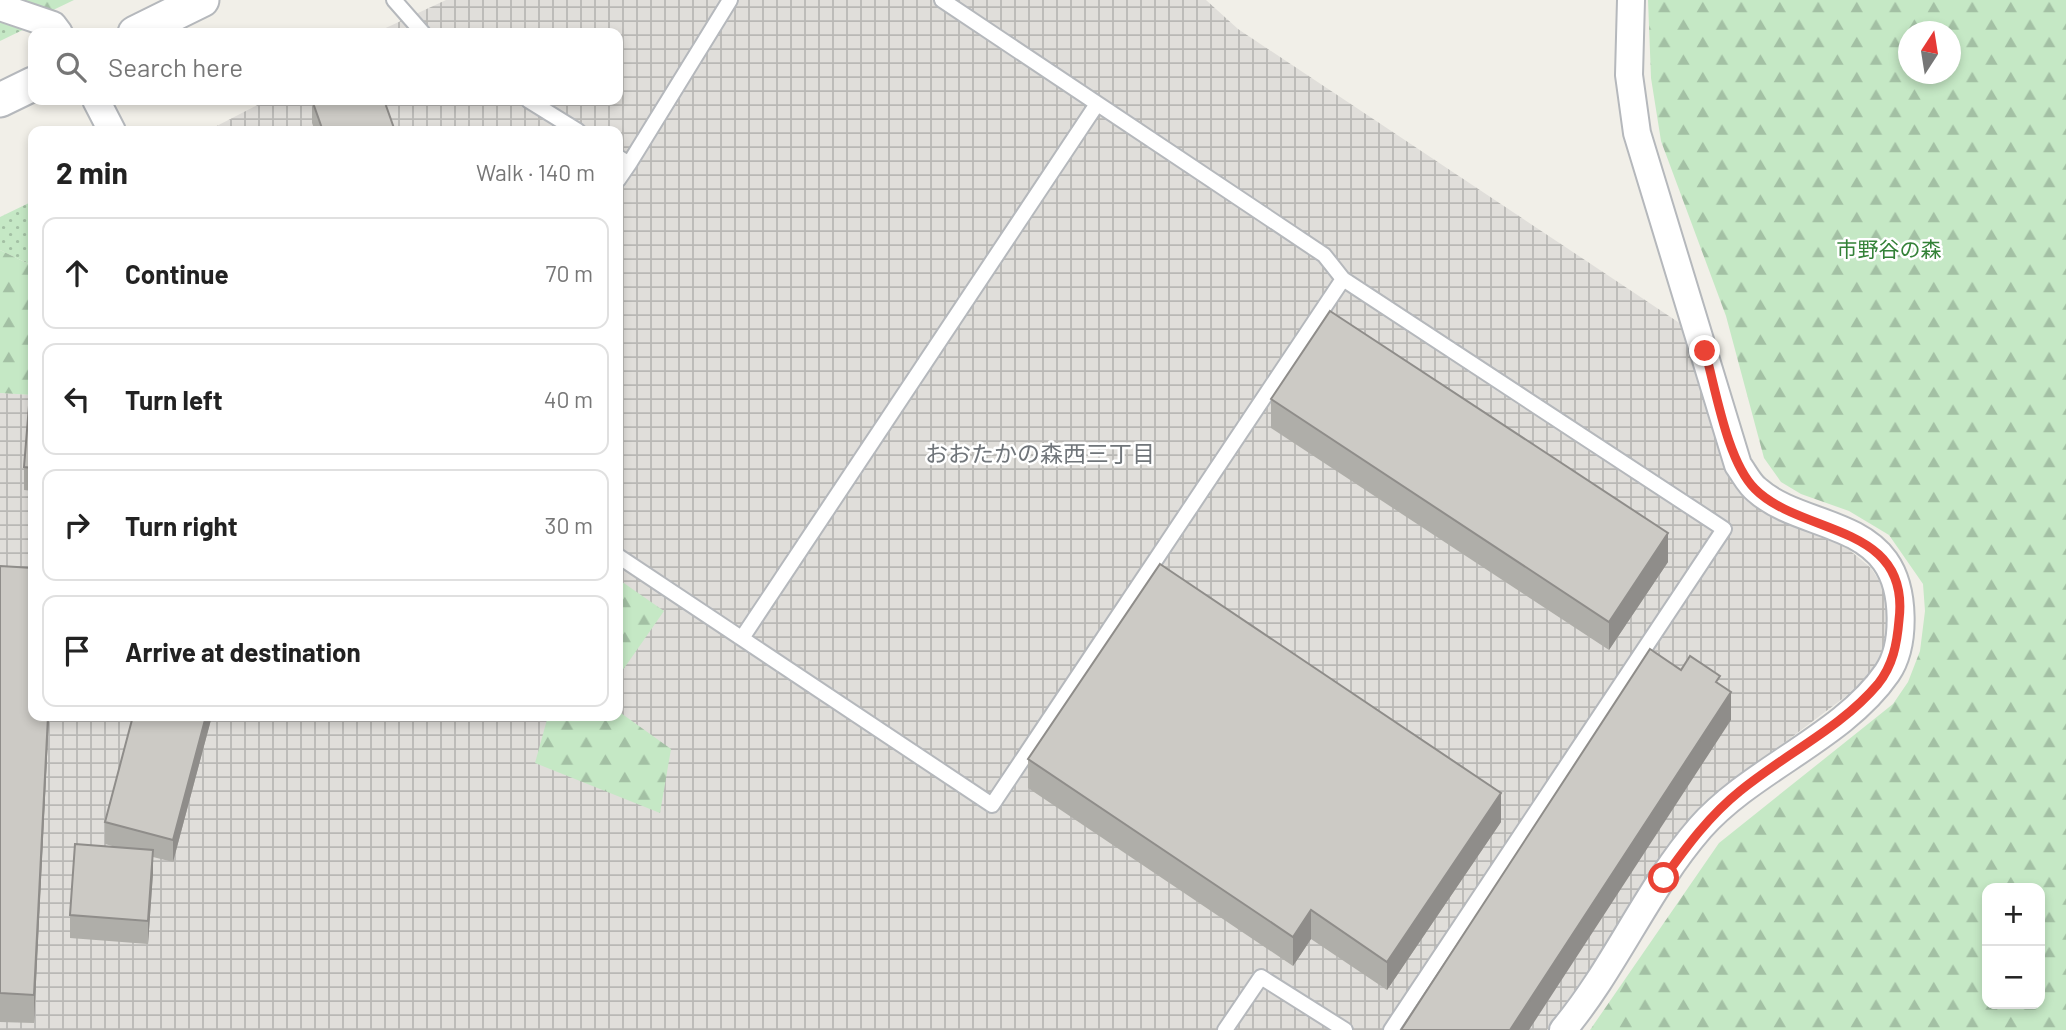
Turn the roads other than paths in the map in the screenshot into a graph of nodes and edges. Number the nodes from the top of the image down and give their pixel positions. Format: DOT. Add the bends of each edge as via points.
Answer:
graph roads {
  1 [pos="202,0"];
  2 [pos="394,0"];
  3 [pos="730,0"];
  4 [pos="942,0"];
  5 [pos="1631,0"];
  6 [pos="0,7"];
  7 [pos="55,28"];
  8 [pos="145,28"];
  9 [pos="419,28"];
  10 [pos="28,86"];
  11 [pos="0,100"];
  12 [pos="1097,103"];
  13 [pos="99,105"];
  14 [pos="536,105"];
  15 [pos="109,126"];
  16 [pos="570,126"];
  17 [pos="623,160"];
  18 [pos="1343,279"];
  19 [pos="623,559"];
  20 [pos="742,638"];
  21 [pos="1225,1030"];
  22 [pos="1345,1030"];
  23 [pos="1391,1030"];
  24 [pos="1563,1030"];
  1 -- 8 [label="street"];
  2 -- 9 [label="lane"];
  3 -- 17 [label="lane"];
  4 -- 12 [label="lane"];
  5 -- 24 [label="street" via="1629,75 1637,133 1738,465 1755,490 1787,510 1862,540 1885,561 1896,584 1900,613 1888,671 1862,703 1740,791 1700,828"];
  6 -- 7 [label="street"];
  10 -- 11 [label="street"];
  12 -- 18 [label="lane" via="1324,255"];
  12 -- 20 [label="lane"];
  13 -- 15 [label="street"];
  14 -- 16 [label="lane"];
  18 -- 20 [label="lane" via="992,805"];
  18 -- 23 [label="lane" via="1724,529"];
  19 -- 20 [label="lane"];
  21 -- 22 [label="lane" via="1261,977"];
}
